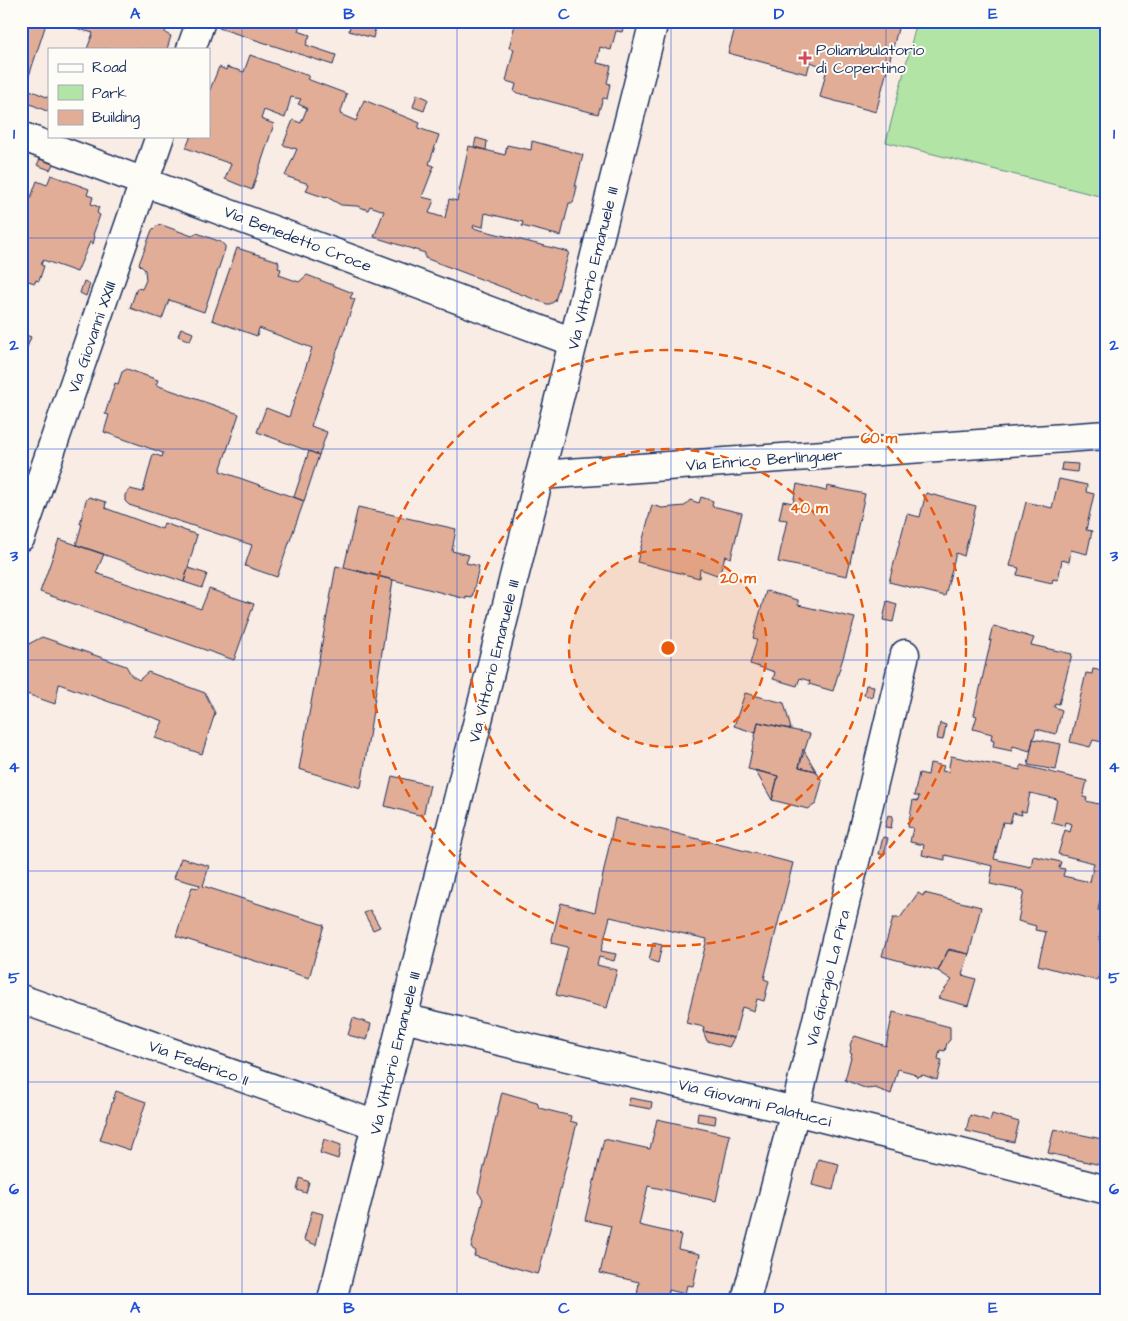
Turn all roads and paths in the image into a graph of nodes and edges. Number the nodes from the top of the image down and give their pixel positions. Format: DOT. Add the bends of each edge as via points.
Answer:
graph roads {
  1 [pos="201,21"];
  2 [pos="654,21"];
  3 [pos="191,48"];
  4 [pos="21,136"];
  5 [pos="159,138"];
  6 [pos="144,181"];
  7 [pos="574,342"];
  8 [pos="1107,435"];
  9 [pos="540,475"];
  10 [pos="21,537"];
  11 [pos="905,654"];
  12 [pos="21,999"];
  13 [pos="403,1018"];
  14 [pos="795,1112"];
  15 [pos="376,1125"];
  16 [pos="1107,1190"];
  17 [pos="337,1297"];
  18 [pos="746,1300"];
  1 -- 3 [label="street"];
  2 -- 7 [label="street, Via Vittorio Emanuele III"];
  4 -- 6 [label="street, Via Benedetto Croce"];
  5 -- 6 [label="street, Via Giovanni XXIII"];
  6 -- 7 [label="street, Via Benedetto Croce"];
  6 -- 10 [label="street, Via Giovanni XXIII"];
  7 -- 9 [label="street, Via Vittorio Emanuele III"];
  8 -- 9 [label="street, Via Enrico Berlinguer"];
  9 -- 13 [label="street, Via Vittorio Emanuele III"];
  11 -- 14 [label="street, Via Giorgio La Pira"];
  12 -- 15 [label="street, Via Federico II"];
  13 -- 14 [label="street, Via Giovanni Palatucci"];
  13 -- 15 [label="street, Via Vittorio Emanuele III"];
  14 -- 16 [label="street, Via Giovanni Palatucci"];
  14 -- 18 [label="street, Via Giorgio La Pira"];
  15 -- 17 [label="street, Via Vittorio Emanuele III"];
}
